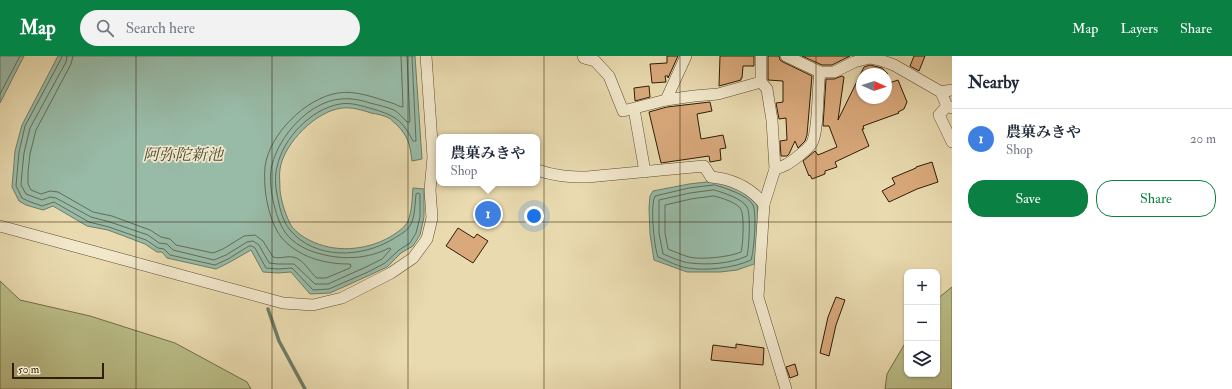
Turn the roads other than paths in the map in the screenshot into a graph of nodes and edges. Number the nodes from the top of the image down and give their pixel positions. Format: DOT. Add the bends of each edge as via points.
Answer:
graph roads {
  1 [pos="426,56"];
  2 [pos="583,56"];
  3 [pos="686,56"];
  4 [pos="761,56"];
  5 [pos="786,56"];
  6 [pos="820,72"];
  7 [pos="761,82"];
  8 [pos="952,90"];
  9 [pos="941,92"];
  10 [pos="666,100"];
  11 [pos="950,107"];
  12 [pos="634,109"];
  13 [pos="952,142"];
  14 [pos="436,156"];
  15 [pos="775,169"];
  16 [pos="540,171"];
  17 [pos="645,172"];
  18 [pos="764,204"];
  19 [pos="0,226"];
  20 [pos="786,389"];
  1 -- 14 [label="street"];
  2 -- 12 [label="street" via="595,61 609,76 623,111"];
  3 -- 10 [label="street"];
  4 -- 7 [label="street"];
  5 -- 6 [label="street"];
  6 -- 9 [label="street" via="834,72 854,62 870,58 894,65"];
  6 -- 15 [label="street" via="812,142 807,150 786,166"];
  7 -- 10 [label="street" via="718,94"];
  7 -- 15 [label="street" via="767,89 772,120"];
  8 -- 9 [label="street"];
  9 -- 11 [label="street"];
  10 -- 12 [label="street"];
  11 -- 13 [label="street" via="939,115"];
  12 -- 17 [label="street"];
  14 -- 19 [label="street" via="430,190 432,218 427,239 413,258 391,273 342,298 313,305 283,303"];
  15 -- 18 [label="street"];
  16 -- 17 [label="street" via="569,177"];
  17 -- 18 [label="street" via="704,166 711,177 741,184 756,194"];
  18 -- 20 [label="street" via="758,297"];
}
